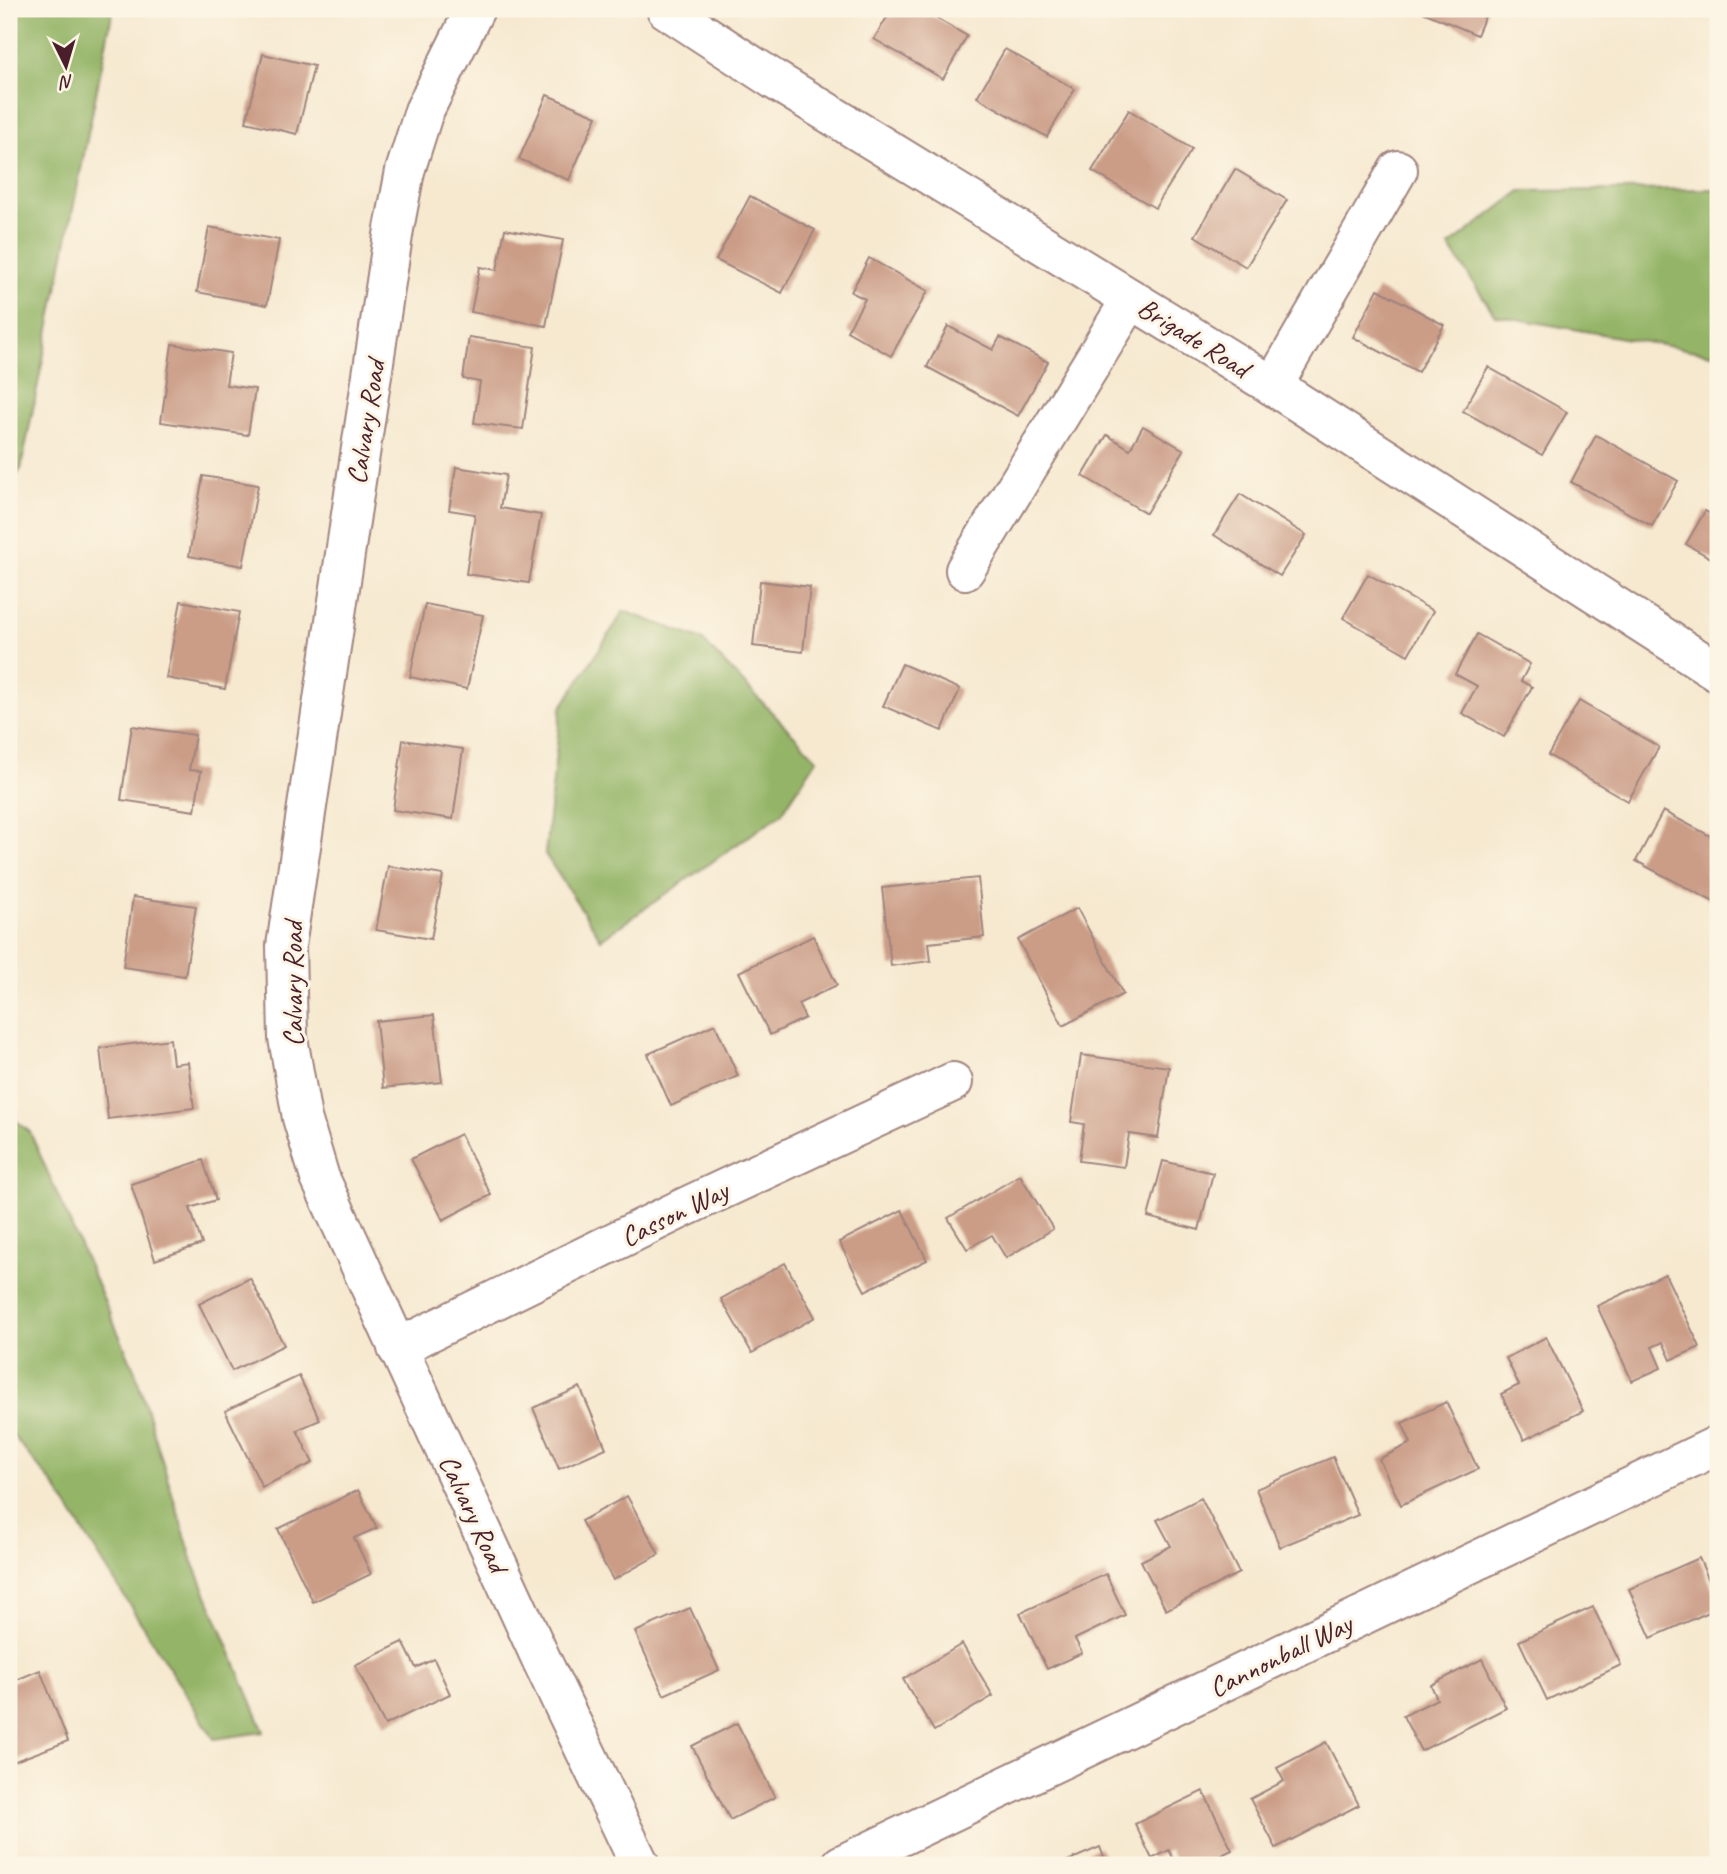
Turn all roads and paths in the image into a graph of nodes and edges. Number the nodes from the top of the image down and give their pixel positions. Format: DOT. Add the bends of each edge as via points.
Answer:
graph roads {
  1 [pos="475,9"];
  2 [pos="666,9"];
  3 [pos="1398,170"];
  4 [pos="1131,299"];
  5 [pos="1273,386"];
  6 [pos="965,570"];
  7 [pos="1718,671"];
  8 [pos="953,1082"];
  9 [pos="397,1348"];
  10 [pos="1718,1445"];
  11 [pos="640,1865"];
  12 [pos="841,1865"];
  1 -- 9 [label="street, Calvary Road" via="424,111 405,171 286,946 288,1038 302,1118 320,1178"];
  2 -- 4 [label="street, Brigade Road"];
  3 -- 5 [label="street"];
  4 -- 5 [label="street, Brigade Road"];
  4 -- 6 [label="street"];
  5 -- 7 [label="street, Brigade Road"];
  8 -- 9 [label="street, Casson Way"];
  9 -- 11 [label="street, Calvary Road"];
  10 -- 12 [label="street, Cannonball Way"];
}
